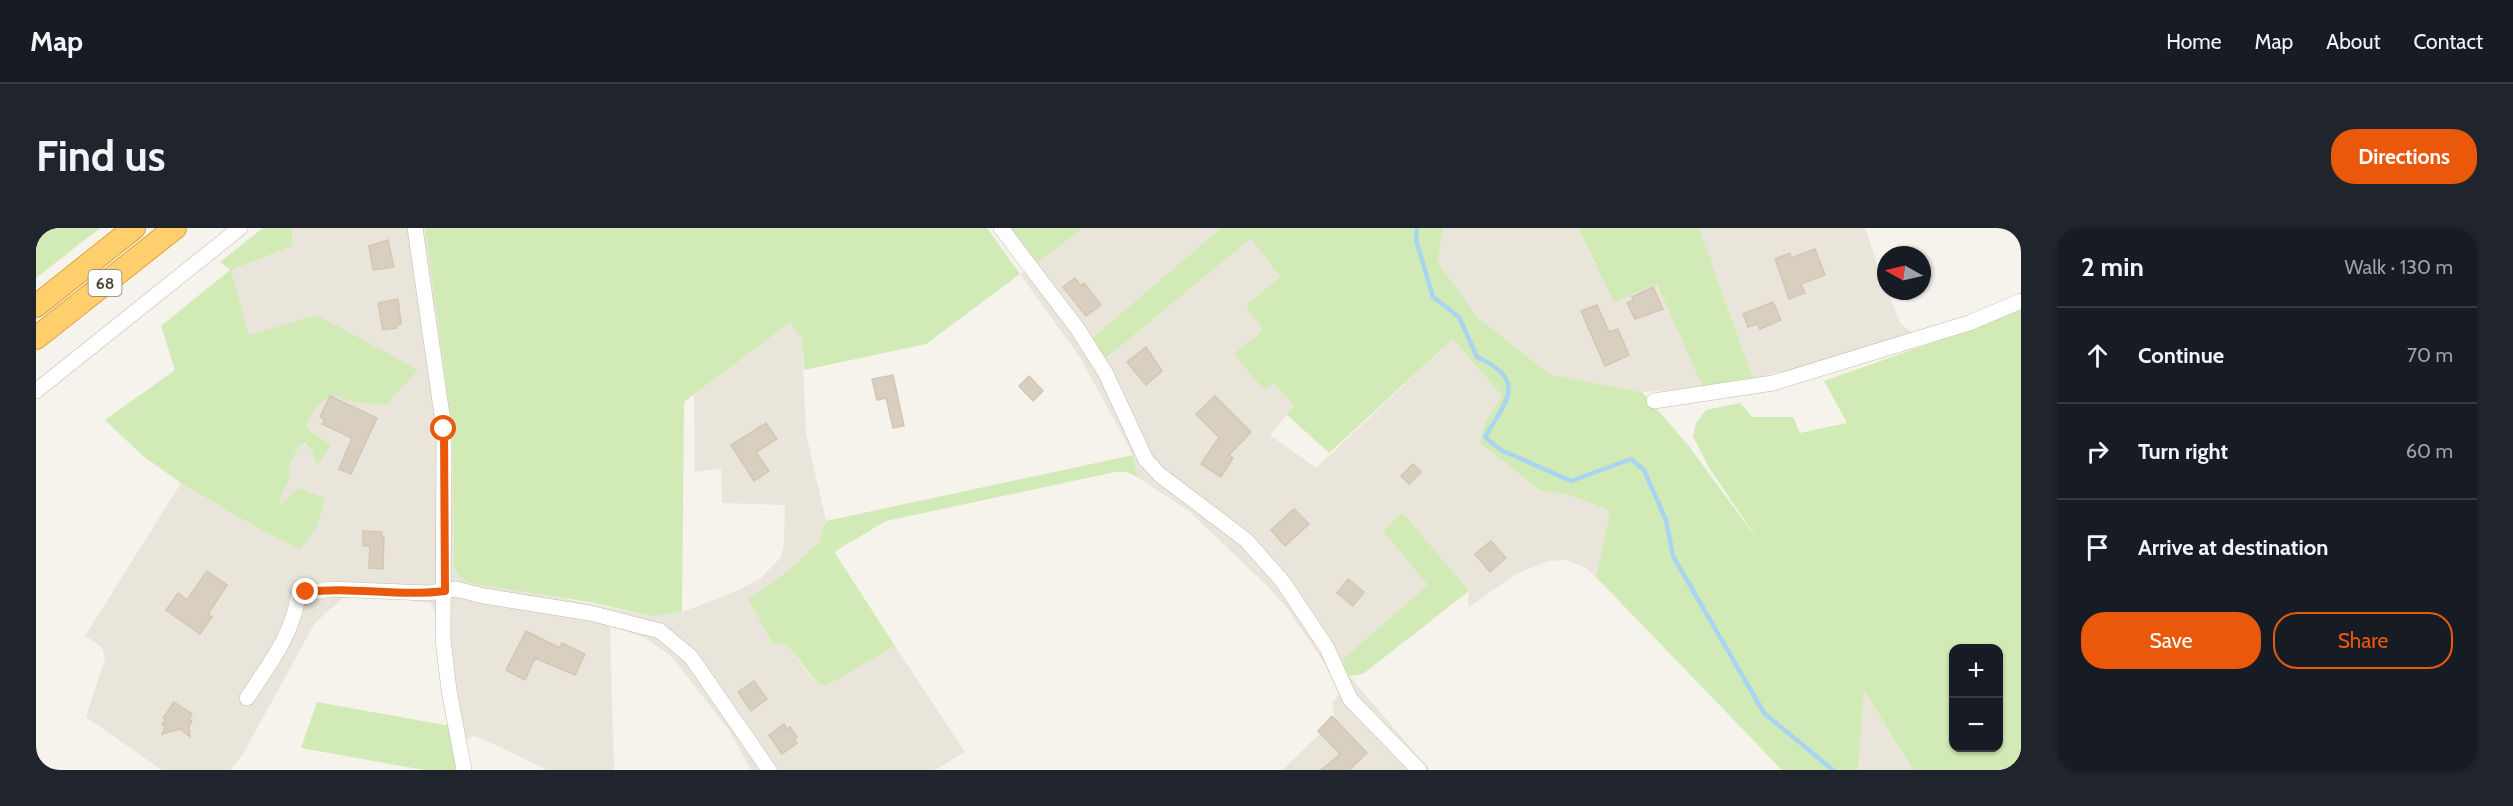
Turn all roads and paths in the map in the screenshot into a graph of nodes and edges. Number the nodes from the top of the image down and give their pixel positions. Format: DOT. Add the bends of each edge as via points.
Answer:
graph roads {
  1 [pos="134,228"];
  2 [pos="175,228"];
  3 [pos="240,228"];
  4 [pos="415,228"];
  5 [pos="1001,228"];
  6 [pos="2021,301"];
  7 [pos="36,306"];
  8 [pos="36,338"];
  9 [pos="36,391"];
  10 [pos="1654,401"];
  11 [pos="445,591"];
  12 [pos="247,698"];
  13 [pos="464,770"];
  14 [pos="769,770"];
  15 [pos="1419,770"];
  1 -- 7 [label="highway, 68"];
  2 -- 8 [label="highway, 68"];
  3 -- 9 [label="street"];
  4 -- 11 [label="street" via="444,429"];
  5 -- 15 [label="street" via="1077,328 1105,372 1146,460 1246,540 1283,582 1327,648 1350,699"];
  6 -- 10 [label="street" via="1969,323 1773,383"];
  11 -- 12 [label="street" via="331,589 298,595 289,630"];
  11 -- 13 [label="street" via="443,639 448,690"];
  11 -- 14 [label="street" via="456,589 590,613 660,631 691,657"];
}
